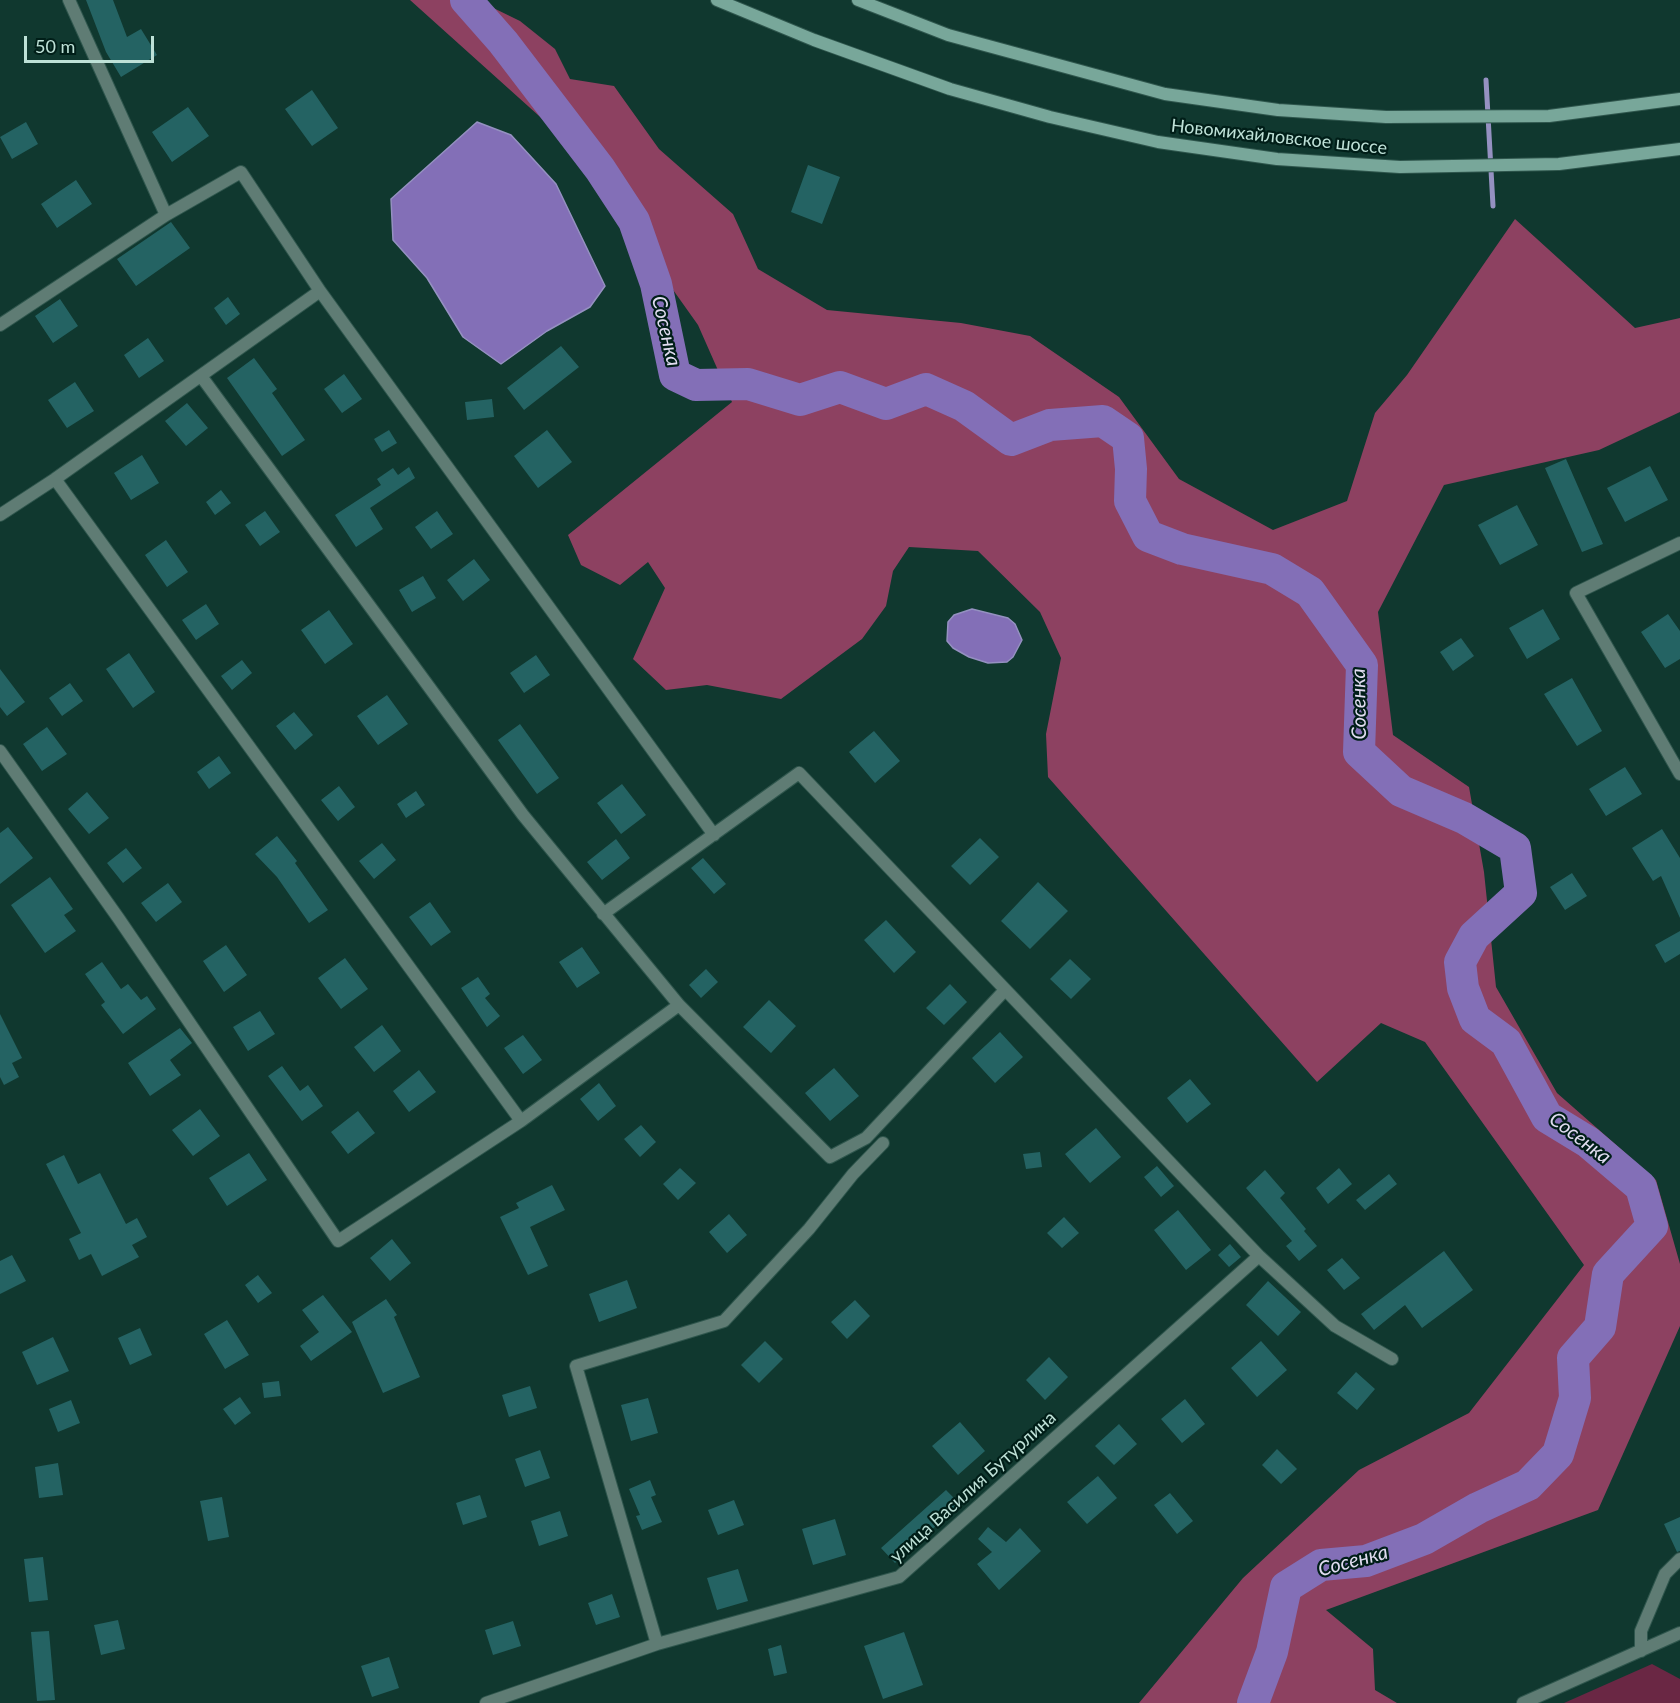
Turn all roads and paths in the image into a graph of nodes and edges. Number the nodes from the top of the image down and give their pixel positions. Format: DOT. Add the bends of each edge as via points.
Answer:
graph roads {
  1 [pos="69,0"];
  2 [pos="717,0"];
  3 [pos="858,0"];
  4 [pos="1680,99"];
  5 [pos="1680,149"];
  6 [pos="166,215"];
  7 [pos="320,291"];
  8 [pos="0,325"];
  9 [pos="201,376"];
  10 [pos="55,479"];
  11 [pos="0,515"];
  12 [pos="1680,543"];
  13 [pos="0,751"];
  14 [pos="1680,774"];
  15 [pos="714,835"];
  16 [pos="603,914"];
  17 [pos="1005,990"];
  18 [pos="679,1005"];
  19 [pos="520,1121"];
  20 [pos="883,1143"];
  21 [pos="1259,1256"];
  22 [pos="1392,1359"];
  23 [pos="1680,1559"];
  24 [pos="1680,1633"];
  25 [pos="657,1644"];
  26 [pos="1641,1651"];
  27 [pos="486,1703"];
  28 [pos="1523,1703"];
  1 -- 6 [label="street"];
  2 -- 5 [label="main road, Новомихайловское шоссе" via="950,89 1158,142 1277,159 1400,167 1559,164"];
  3 -- 4 [label="main road, Новомихайловское шоссе" via="948,35 1165,94 1278,110 1386,117 1549,116"];
  6 -- 7 [label="street" via="241,172"];
  6 -- 8 [label="street"];
  7 -- 9 [label="street"];
  7 -- 15 [label="street"];
  9 -- 10 [label="street"];
  9 -- 16 [label="street" via="523,815"];
  10 -- 11 [label="street"];
  10 -- 19 [label="street"];
  12 -- 14 [label="street" via="1576,593"];
  13 -- 19 [label="street" via="338,1241"];
  15 -- 16 [label="street"];
  15 -- 17 [label="street" via="799,773"];
  16 -- 18 [label="street"];
  17 -- 18 [label="street" via="866,1138 830,1157"];
  17 -- 21 [label="street"];
  18 -- 19 [label="street"];
  20 -- 25 [label="street" via="724,1321 576,1366"];
  21 -- 22 [label="street" via="1335,1326"];
  21 -- 25 [label="street, улица Василия Бутурлина" via="899,1577"];
  23 -- 26 [label="street" via="1669,1567 1641,1630"];
  24 -- 26 [label="street"];
  25 -- 27 [label="street, улица Василия Бутурлина"];
  26 -- 28 [label="street"];
}
